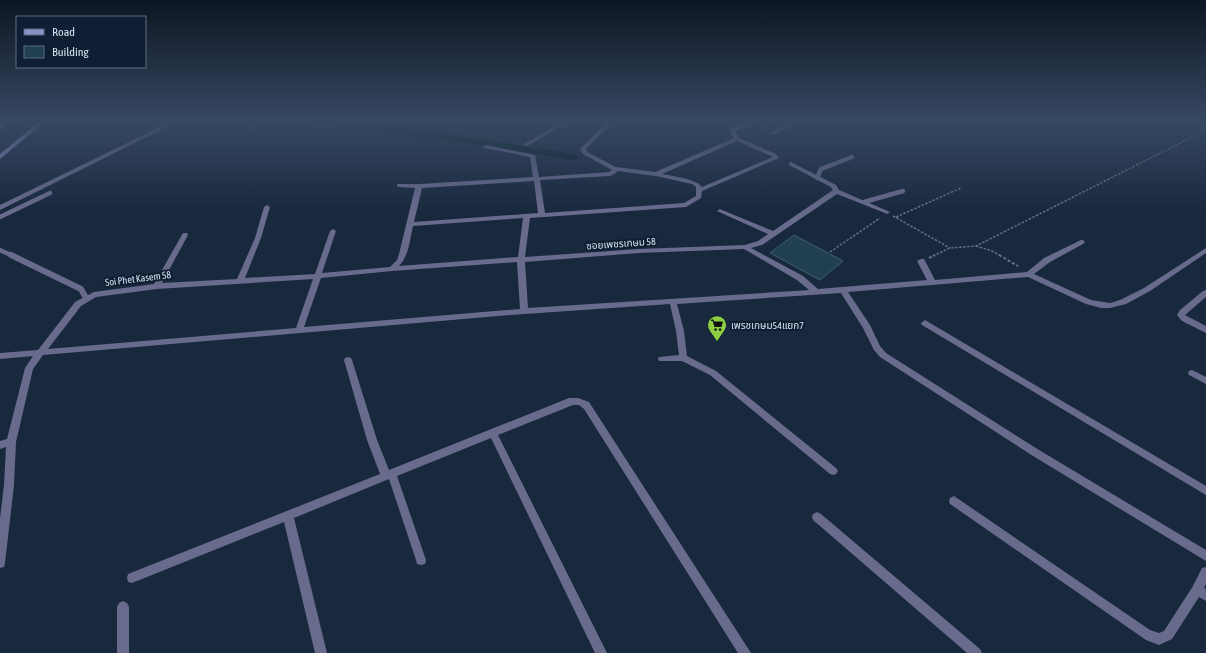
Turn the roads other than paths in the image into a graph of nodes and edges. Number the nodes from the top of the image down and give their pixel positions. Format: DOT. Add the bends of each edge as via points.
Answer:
graph roads {
  1 [pos="114,151"];
  2 [pos="510,151"];
  3 [pos="584,151"];
  4 [pos="708,151"];
  5 [pos="766,151"];
  6 [pos="852,157"];
  7 [pos="791,164"];
  8 [pos="615,169"];
  9 [pos="656,174"];
  10 [pos="538,177"];
  11 [pos="817,178"];
  12 [pos="399,185"];
  13 [pos="419,186"];
  14 [pos="700,190"];
  15 [pos="836,191"];
  16 [pos="903,191"];
  17 [pos="50,193"];
  18 [pos="864,202"];
  19 [pos="267,207"];
  20 [pos="0,208"];
  21 [pos="720,211"];
  22 [pos="888,212"];
  23 [pos="542,215"];
  24 [pos="527,216"];
  25 [pos="0,217"];
  26 [pos="410,224"];
  27 [pos="333,231"];
  28 [pos="773,234"];
  29 [pos="185,235"];
  30 [pos="1081,242"];
  31 [pos="745,247"];
  32 [pos="0,250"];
  33 [pos="1206,250"];
  34 [pos="521,261"];
  35 [pos="921,262"];
  36 [pos="392,269"];
  37 [pos="1029,274"];
  38 [pos="319,276"];
  39 [pos="240,281"];
  40 [pos="932,282"];
  41 [pos="157,286"];
  42 [pos="843,290"];
  43 [pos="816,291"];
  44 [pos="1206,293"];
  45 [pos="86,298"];
  46 [pos="673,302"];
  47 [pos="524,312"];
  48 [pos="925,323"];
  49 [pos="1206,330"];
  50 [pos="299,331"];
  51 [pos="40,352"];
  52 [pos="0,356"];
  53 [pos="683,358"];
  54 [pos="662,359"];
  55 [pos="348,360"];
  56 [pos="1192,373"];
  57 [pos="1206,381"];
  58 [pos="493,433"];
  59 [pos="11,442"];
  60 [pos="0,445"];
  61 [pos="833,471"];
  62 [pos="389,475"];
  63 [pos="1206,491"];
  64 [pos="4,500"];
  65 [pos="954,501"];
  66 [pos="288,516"];
  67 [pos="817,517"];
  68 [pos="1206,556"];
  69 [pos="421,560"];
  70 [pos="0,563"];
  71 [pos="1206,572"];
  72 [pos="132,578"];
  73 [pos="1202,592"];
  74 [pos="122,607"];
  75 [pos="124,653"];
  76 [pos="321,653"];
  77 [pos="601,653"];
  78 [pos="745,653"];
  79 [pos="976,653"];
  1 -- 20 [label="street"];
  2 -- 10 [label="street" via="534,156"];
  3 -- 8 [label="street" via="596,161"];
  4 -- 9 [label="street"];
  5 -- 14 [label="street" via="776,158"];
  6 -- 11 [label="lane" via="820,170"];
  7 -- 11 [label="street"];
  8 -- 9 [label="street"];
  8 -- 10 [label="street" via="610,174"];
  9 -- 14 [label="street" via="694,183"];
  10 -- 13 [label="street"];
  10 -- 23 [label="street"];
  11 -- 15 [label="street" via="834,186"];
  12 -- 13 [label="street"];
  13 -- 26 [label="street"];
  14 -- 23 [label="street" via="699,198 686,205"];
  15 -- 18 [label="street"];
  15 -- 28 [label="street, ซอยเพชรเกษม 58"];
  16 -- 18 [label="lane"];
  17 -- 25 [label="lane"];
  18 -- 22 [label="street"];
  19 -- 39 [label="street" via="258,238"];
  21 -- 28 [label="street"];
  23 -- 24 [label="street"];
  24 -- 26 [label="street"];
  24 -- 34 [label="street"];
  26 -- 36 [label="street" via="403,254"];
  27 -- 38 [label="street"];
  28 -- 31 [label="street, ซอยเพชรเกษม 58" via="760,243"];
  29 -- 41 [label="street"];
  30 -- 37 [label="street" via="1047,260"];
  31 -- 34 [label="street, ซอยเพชรเกษม 58" via="640,251"];
  31 -- 43 [label="street" via="800,278"];
  32 -- 45 [label="lane" via="80,289"];
  33 -- 37 [label="street" via="1134,297 1112,306 1089,302"];
  34 -- 36 [label="street, ซอยเพชรเกษม 58"];
  34 -- 47 [label="street"];
  35 -- 40 [label="street"];
  36 -- 38 [label="street, Soi Phet Kasem 58"];
  37 -- 40 [label="street"];
  38 -- 39 [label="street, Soi Phet Kasem 58"];
  38 -- 50 [label="street"];
  39 -- 41 [label="street, Soi Phet Kasem 58"];
  40 -- 42 [label="street"];
  41 -- 45 [label="street, Soi Phet Kasem 58"];
  42 -- 43 [label="street"];
  42 -- 68 [label="street" via="883,355 1036,453"];
  43 -- 46 [label="street"];
  44 -- 49 [label="street" via="1181,315"];
  45 -- 51 [label="street" via="78,304"];
  46 -- 47 [label="street"];
  46 -- 53 [label="street"];
  47 -- 50 [label="street"];
  48 -- 63 [label="street"];
  50 -- 51 [label="street"];
  51 -- 52 [label="street"];
  51 -- 59 [label="street" via="29,368"];
  53 -- 54 [label="street"];
  53 -- 61 [label="street" via="713,373"];
  55 -- 62 [label="street" via="372,440"];
  56 -- 57 [label="street"];
  58 -- 62 [label="street"];
  58 -- 77 [label="street"];
  58 -- 78 [label="street" via="572,401 584,403"];
  59 -- 60 [label="street"];
  59 -- 64 [label="street"];
  62 -- 66 [label="street"];
  62 -- 69 [label="street"];
  64 -- 70 [label="street"];
  65 -- 73 [label="street" via="1146,634 1159,639 1168,635"];
  66 -- 72 [label="street"];
  66 -- 76 [label="street"];
  67 -- 79 [label="street"];
  71 -- 73 [label="street"];
  74 -- 75 [label="street"];
}
